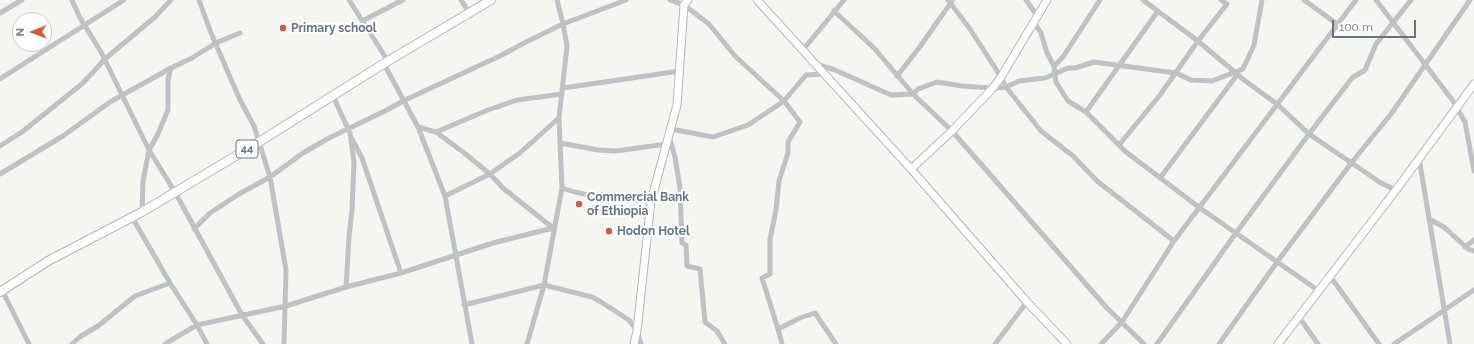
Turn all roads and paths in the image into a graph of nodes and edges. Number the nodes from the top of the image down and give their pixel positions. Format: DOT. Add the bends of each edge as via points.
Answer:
graph roads {
  1 [pos="22,0"];
  2 [pos="72,0"];
  3 [pos="124,0"];
  4 [pos="171,0"];
  5 [pos="199,0"];
  6 [pos="349,0"];
  7 [pos="403,0"];
  8 [pos="461,0"];
  9 [pos="491,0"];
  10 [pos="557,0"];
  11 [pos="626,0"];
  12 [pos="670,0"];
  13 [pos="757,0"];
  14 [pos="844,0"];
  15 [pos="1026,0"];
  16 [pos="1047,0"];
  17 [pos="1100,0"];
  18 [pos="1143,0"];
  19 [pos="1221,0"];
  20 [pos="1262,0"];
  21 [pos="1304,0"];
  22 [pos="1356,0"];
  23 [pos="1376,0"];
  24 [pos="1411,0"];
  25 [pos="1470,0"];
  26 [pos="950,1"];
  27 [pos="395,2"];
  28 [pos="686,3"];
  29 [pos="1158,11"];
  30 [pos="469,12"];
  31 [pos="834,12"];
  32 [pos="0,13"];
  33 [pos="1036,20"];
  34 [pos="362,21"];
  35 [pos="1394,22"];
  36 [pos="563,24"];
  37 [pos="1337,24"];
  38 [pos="85,26"];
  39 [pos="240,33"];
  40 [pos="1198,41"];
  41 [pos="216,43"];
  42 [pos="802,51"];
  43 [pos="104,60"];
  44 [pos="386,62"];
  45 [pos="813,63"];
  46 [pos="1425,63"];
  47 [pos="1120,65"];
  48 [pos="1054,66"];
  49 [pos="171,68"];
  50 [pos="680,71"];
  51 [pos="1176,73"];
  52 [pos="823,74"];
  53 [pos="1054,74"];
  54 [pos="1236,74"];
  55 [pos="897,76"];
  56 [pos="1001,77"];
  57 [pos="0,79"];
  58 [pos="1474,84"];
  59 [pos="1006,87"];
  60 [pos="992,88"];
  61 [pos="562,91"];
  62 [pos="912,94"];
  63 [pos="122,96"];
  64 [pos="333,96"];
  65 [pos="403,100"];
  66 [pos="784,101"];
  67 [pos="1277,104"];
  68 [pos="1457,107"];
  69 [pos="1086,112"];
  70 [pos="559,118"];
  71 [pos="418,127"];
  72 [pos="349,131"];
  73 [pos="952,131"];
  74 [pos="436,132"];
  75 [pos="670,132"];
  76 [pos="1309,134"];
  77 [pos="1471,141"];
  78 [pos="259,142"];
  79 [pos="560,143"];
  80 [pos="666,144"];
  81 [pos="1119,145"];
  82 [pos="0,146"];
  83 [pos="149,150"];
  84 [pos="1419,158"];
  85 [pos="1352,162"];
  86 [pos="911,169"];
  87 [pos="1474,171"];
  88 [pos="0,174"];
  89 [pos="490,174"];
  90 [pos="270,178"];
  91 [pos="1160,178"];
  92 [pos="562,188"];
  93 [pos="1396,190"];
  94 [pos="174,192"];
  95 [pos="445,196"];
  96 [pos="651,200"];
  97 [pos="1200,208"];
  98 [pos="142,212"];
  99 [pos="132,217"];
  100 [pos="1429,219"];
  101 [pos="554,228"];
  102 [pos="194,229"];
  103 [pos="1236,233"];
  104 [pos="1474,240"];
  105 [pos="1174,242"];
  106 [pos="1465,247"];
  107 [pos="1474,251"];
  108 [pos="455,256"];
  109 [pos="1277,262"];
  110 [pos="401,273"];
  111 [pos="1330,276"];
  112 [pos="170,283"];
  113 [pos="544,285"];
  114 [pos="346,288"];
  115 [pos="1474,290"];
  116 [pos="1,291"];
  117 [pos="1319,291"];
  118 [pos="1027,302"];
  119 [pos="464,305"];
  120 [pos="286,306"];
  121 [pos="1444,310"];
  122 [pos="242,315"];
  123 [pos="1299,317"];
  124 [pos="1122,322"];
  125 [pos="197,325"];
  126 [pos="778,328"];
  127 [pos="637,331"];
  128 [pos="29,344"];
  129 [pos="72,344"];
  130 [pos="165,344"];
  131 [pos="207,344"];
  132 [pos="263,344"];
  133 [pos="284,344"];
  134 [pos="472,344"];
  135 [pos="527,344"];
  136 [pos="634,344"];
  137 [pos="641,344"];
  138 [pos="725,344"];
  139 [pos="782,344"];
  140 [pos="836,344"];
  141 [pos="995,344"];
  142 [pos="1067,344"];
  143 [pos="1101,344"];
  144 [pos="1144,344"];
  145 [pos="1157,344"];
  146 [pos="1219,344"];
  147 [pos="1278,344"];
  148 [pos="1318,344"];
  149 [pos="1379,344"];
  150 [pos="1394,344"];
  151 [pos="1450,344"];
  1 -- 32 [label="street"];
  2 -- 38 [label="street"];
  3 -- 38 [label="street"];
  4 -- 43 [label="street"];
  5 -- 41 [label="street"];
  6 -- 34 [label="street"];
  7 -- 27 [label="street"];
  8 -- 30 [label="street"];
  9 -- 30 [label="main road, 44"];
  10 -- 36 [label="street"];
  11 -- 36 [label="street"];
  12 -- 28 [label="street"];
  13 -- 42 [label="street"];
  14 -- 31 [label="street"];
  15 -- 33 [label="street"];
  16 -- 33 [label="street"];
  17 -- 48 [label="street"];
  18 -- 29 [label="street"];
  19 -- 40 [label="street" via="1227,4"];
  20 -- 54 [label="street" via="1254,45 1243,69"];
  21 -- 37 [label="street"];
  22 -- 37 [label="street"];
  23 -- 35 [label="street"];
  24 -- 35 [label="street"];
  25 -- 46 [label="street"];
  26 -- 55 [label="street"];
  26 -- 56 [label="street"];
  27 -- 34 [label="street"];
  28 -- 50 [label="street"];
  28 -- 66 [label="street" via="709,24 735,56"];
  29 -- 40 [label="street"];
  29 -- 47 [label="street"];
  30 -- 44 [label="main road, 44"];
  31 -- 42 [label="street"];
  31 -- 55 [label="street" via="874,48"];
  33 -- 48 [label="street"];
  33 -- 56 [label="street"];
  34 -- 44 [label="street"];
  35 -- 46 [label="street"];
  35 -- 76 [label="street" via="1376,44 1365,70 1352,78"];
  36 -- 61 [label="street" via="566,46"];
  36 -- 65 [label="street"];
  37 -- 67 [label="street"];
  38 -- 43 [label="street"];
  38 -- 57 [label="street"];
  39 -- 41 [label="street"];
  40 -- 51 [label="street"];
  40 -- 54 [label="street"];
  41 -- 49 [label="street"];
  41 -- 78 [label="street"];
  42 -- 45 [label="street"];
  43 -- 63 [label="street"];
  43 -- 82 [label="street" via="83,83 22,132"];
  44 -- 64 [label="main road, 44"];
  44 -- 65 [label="street"];
  45 -- 52 [label="street"];
  45 -- 62 [label="street" via="891,95"];
  46 -- 68 [label="street"];
  46 -- 85 [label="street" via="1390,114"];
  47 -- 51 [label="street"];
  47 -- 53 [label="street" via="1094,62"];
  47 -- 69 [label="street"];
  48 -- 53 [label="street"];
  49 -- 63 [label="street"];
  49 -- 83 [label="street" via="168,80 168,110"];
  50 -- 61 [label="street"];
  50 -- 75 [label="street" via="677,105"];
  51 -- 54 [label="street" via="1191,80 1212,80"];
  51 -- 81 [label="street"];
  52 -- 66 [label="street" via="806,75"];
  52 -- 86 [label="street"];
  53 -- 59 [label="street" via="1045,78 1019,81"];
  53 -- 69 [label="street" via="1068,101"];
  54 -- 67 [label="street"];
  54 -- 91 [label="street"];
  55 -- 62 [label="street"];
  56 -- 59 [label="street"];
  56 -- 60 [label="street"];
  58 -- 68 [label="street"];
  59 -- 60 [label="street"];
  59 -- 105 [label="street" via="1041,131 1073,156 1097,181"];
  60 -- 62 [label="street" via="937,82"];
  60 -- 73 [label="street"];
  61 -- 70 [label="street"];
  61 -- 74 [label="street" via="516,100"];
  62 -- 73 [label="street"];
  63 -- 83 [label="street"];
  63 -- 88 [label="street" via="101,107 63,136"];
  64 -- 72 [label="street"];
  64 -- 78 [label="main road, 44"];
  65 -- 71 [label="street"];
  65 -- 72 [label="street"];
  66 -- 75 [label="street" via="748,125 713,137"];
  66 -- 126 [label="street" via="800,122 788,142 788,153 779,181 770,239 770,274 762,278"];
  67 -- 76 [label="street"];
  67 -- 97 [label="street"];
  68 -- 77 [label="street"];
  68 -- 84 [label="street"];
  69 -- 81 [label="street"];
  70 -- 79 [label="street"];
  70 -- 89 [label="street" via="522,152"];
  71 -- 74 [label="street"];
  71 -- 95 [label="street"];
  72 -- 90 [label="street" via="328,138"];
  72 -- 110 [label="street" via="362,158"];
  72 -- 114 [label="street" via="354,162"];
  73 -- 86 [label="street"];
  73 -- 124 [label="street"];
  74 -- 89 [label="street"];
  75 -- 80 [label="street"];
  75 -- 138 [label="street" via="680,188 682,243 686,245 687,266 700,269 705,322 717,332"];
  76 -- 85 [label="street"];
  76 -- 103 [label="street"];
  77 -- 87 [label="street"];
  78 -- 90 [label="street"];
  78 -- 94 [label="main road, 44"];
  79 -- 80 [label="street" via="598,150"];
  79 -- 92 [label="street"];
  80 -- 96 [label="street"];
  81 -- 91 [label="street"];
  83 -- 94 [label="street"];
  83 -- 98 [label="street" via="143,181"];
  84 -- 93 [label="street"];
  84 -- 100 [label="street"];
  85 -- 93 [label="street" via="1381,183"];
  85 -- 109 [label="street"];
  86 -- 118 [label="street"];
  89 -- 95 [label="street"];
  89 -- 101 [label="street" via="503,188"];
  90 -- 102 [label="street" via="210,213"];
  90 -- 120 [label="street" via="284,253"];
  91 -- 97 [label="street"];
  92 -- 96 [label="street" via="574,193 603,197"];
  92 -- 101 [label="street"];
  93 -- 111 [label="street"];
  94 -- 98 [label="main road, 44"];
  94 -- 102 [label="street"];
  95 -- 108 [label="street"];
  96 -- 127 [label="street"];
  97 -- 103 [label="street"];
  97 -- 105 [label="street"];
  98 -- 99 [label="main road, 44"];
  99 -- 112 [label="street"];
  99 -- 116 [label="main road, 44" via="48,261"];
  100 -- 106 [label="street" via="1444,228"];
  100 -- 121 [label="street"];
  101 -- 108 [label="street" via="493,243"];
  101 -- 113 [label="street"];
  102 -- 122 [label="street"];
  103 -- 109 [label="street"];
  103 -- 145 [label="street"];
  104 -- 106 [label="street"];
  105 -- 124 [label="street"];
  106 -- 107 [label="street"];
  108 -- 110 [label="street"];
  108 -- 119 [label="street"];
  109 -- 117 [label="street"];
  109 -- 146 [label="street"];
  110 -- 114 [label="street"];
  111 -- 117 [label="street"];
  111 -- 149 [label="street"];
  112 -- 125 [label="street"];
  112 -- 129 [label="street" via="135,296"];
  113 -- 119 [label="street"];
  113 -- 127 [label="street" via="592,296 628,320"];
  113 -- 135 [label="street"];
  114 -- 120 [label="street"];
  115 -- 121 [label="street"];
  116 -- 128 [label="street"];
  117 -- 123 [label="street"];
  118 -- 141 [label="street"];
  118 -- 142 [label="street"];
  119 -- 134 [label="street"];
  120 -- 122 [label="street"];
  120 -- 133 [label="street"];
  121 -- 150 [label="street"];
  121 -- 151 [label="street"];
  122 -- 125 [label="street"];
  122 -- 132 [label="street"];
  123 -- 147 [label="street"];
  123 -- 148 [label="street"];
  124 -- 143 [label="street"];
  124 -- 144 [label="street"];
  125 -- 130 [label="street"];
  125 -- 131 [label="street"];
  126 -- 139 [label="street"];
  126 -- 140 [label="street" via="815,314"];
  127 -- 136 [label="street"];
  127 -- 137 [label="street"];
}
